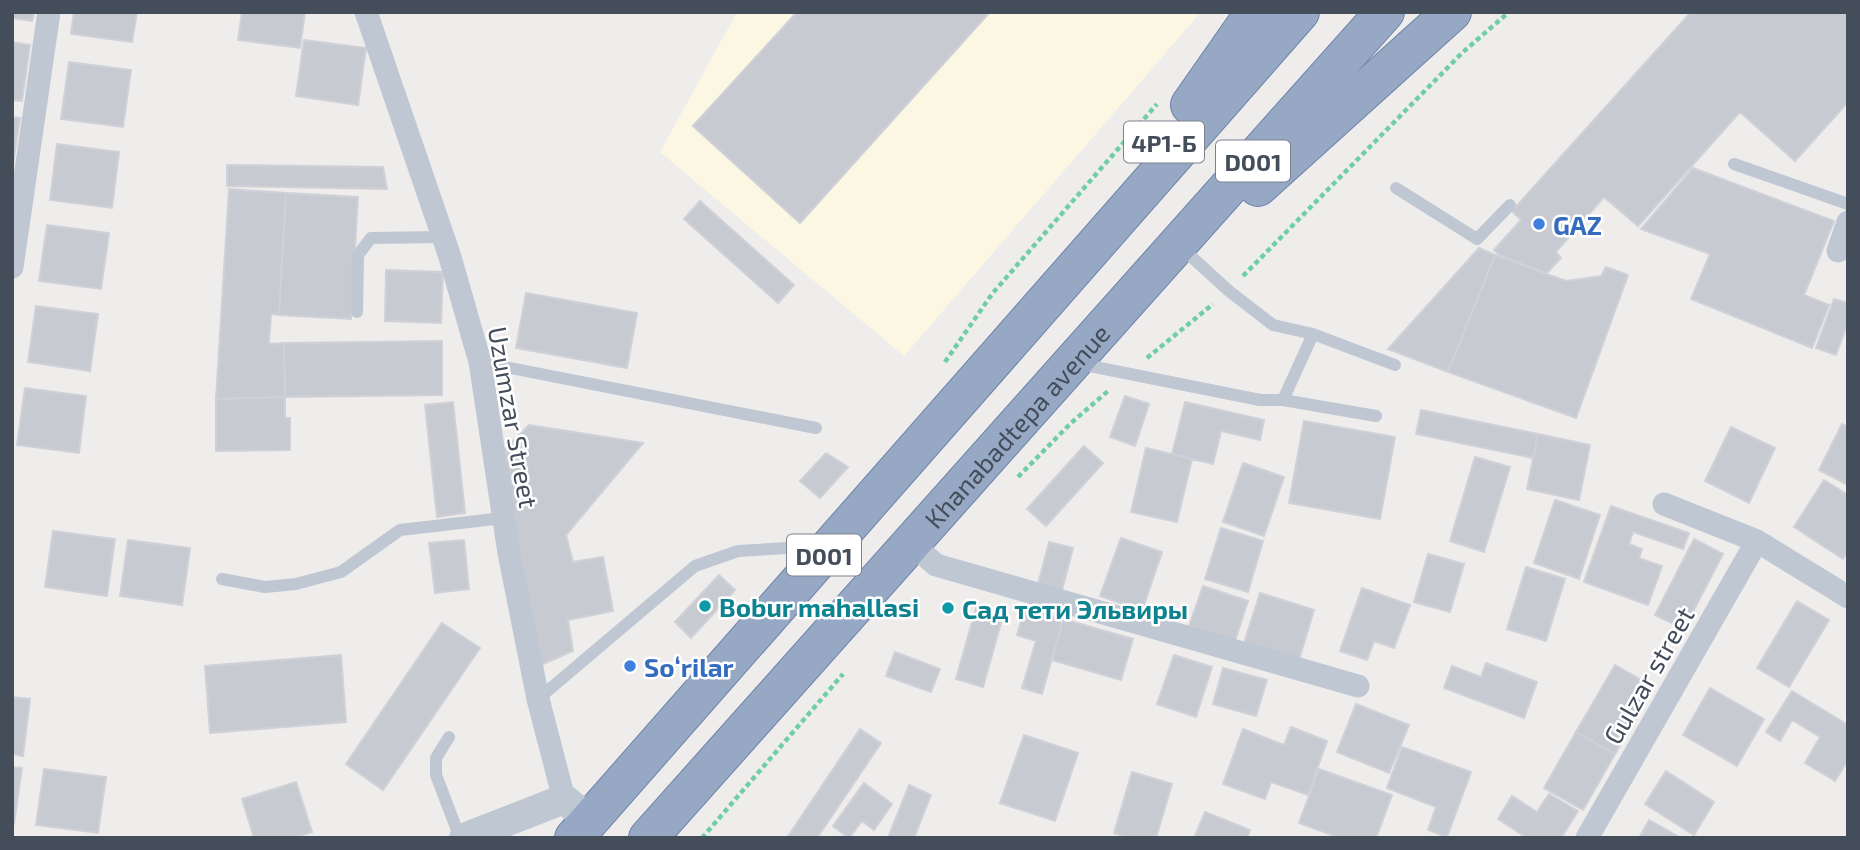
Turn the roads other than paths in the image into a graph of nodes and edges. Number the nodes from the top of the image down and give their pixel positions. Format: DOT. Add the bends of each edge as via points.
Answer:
graph roads {
  1 [pos="49,12"];
  2 [pos="366,12"];
  3 [pos="1255,12"];
  4 [pos="1300,12"];
  5 [pos="1385,12"];
  6 [pos="1452,12"];
  7 [pos="1734,164"];
  8 [pos="1396,188"];
  9 [pos="1848,204"];
  10 [pos="1510,205"];
  11 [pos="1848,222"];
  12 [pos="443,237"];
  13 [pos="1185,251"];
  14 [pos="1839,251"];
  15 [pos="12,267"];
  16 [pos="1073,272"];
  17 [pos="1121,309"];
  18 [pos="357,312"];
  19 [pos="1313,334"];
  20 [pos="480,362"];
  21 [pos="1073,362"];
  22 [pos="1395,365"];
  23 [pos="1283,400"];
  24 [pos="1376,416"];
  25 [pos="816,428"];
  26 [pos="1664,504"];
  27 [pos="503,518"];
  28 [pos="1757,541"];
  29 [pos="911,543"];
  30 [pos="832,545"];
  31 [pos="222,579"];
  32 [pos="1848,597"];
  33 [pos="1358,686"];
  34 [pos="538,699"];
  35 [pos="449,737"];
  36 [pos="585,823"];
  37 [pos="462,838"];
  38 [pos="649,838"];
  39 [pos="1587,838"];
  1 -- 15 [label="street"];
  2 -- 12 [label="street, Uzumzar Street"];
  3 -- 16 [label="highway, 4Р1-Б"];
  4 -- 16 [label="highway, D001"];
  5 -- 17 [label="highway, Khanabadtepa avenue / D001"];
  6 -- 13 [label="highway"];
  7 -- 9 [label="lane"];
  8 -- 10 [label="lane" via="1476,239"];
  11 -- 14 [label="street"];
  12 -- 18 [label="lane" via="371,238 358,255"];
  12 -- 20 [label="street, Uzumzar Street"];
  13 -- 17 [label="highway"];
  13 -- 19 [label="lane" via="1273,325"];
  16 -- 30 [label="highway, D001"];
  17 -- 21 [label="highway, Khanabadtepa avenue / D001"];
  19 -- 22 [label="lane"];
  19 -- 23 [label="lane"];
  20 -- 25 [label="lane"];
  20 -- 27 [label="street, Uzumzar Street"];
  21 -- 23 [label="lane" via="1260,400"];
  21 -- 29 [label="highway, Khanabadtepa avenue / D001"];
  23 -- 24 [label="lane"];
  26 -- 28 [label="street"];
  27 -- 31 [label="lane" via="400,530 341,572 296,584 265,587"];
  27 -- 34 [label="street, Uzumzar Street"];
  28 -- 32 [label="street"];
  28 -- 39 [label="street, Gulzar street"];
  29 -- 33 [label="street" via="936,565"];
  29 -- 38 [label="highway, Khanabadtepa avenue / D001"];
  30 -- 34 [label="lane" via="738,551 695,566"];
  30 -- 36 [label="highway, D001"];
  34 -- 36 [label="street, Uzumzar Street"];
  35 -- 37 [label="lane" via="436,758 436,775"];
  36 -- 37 [label="street"];
}
